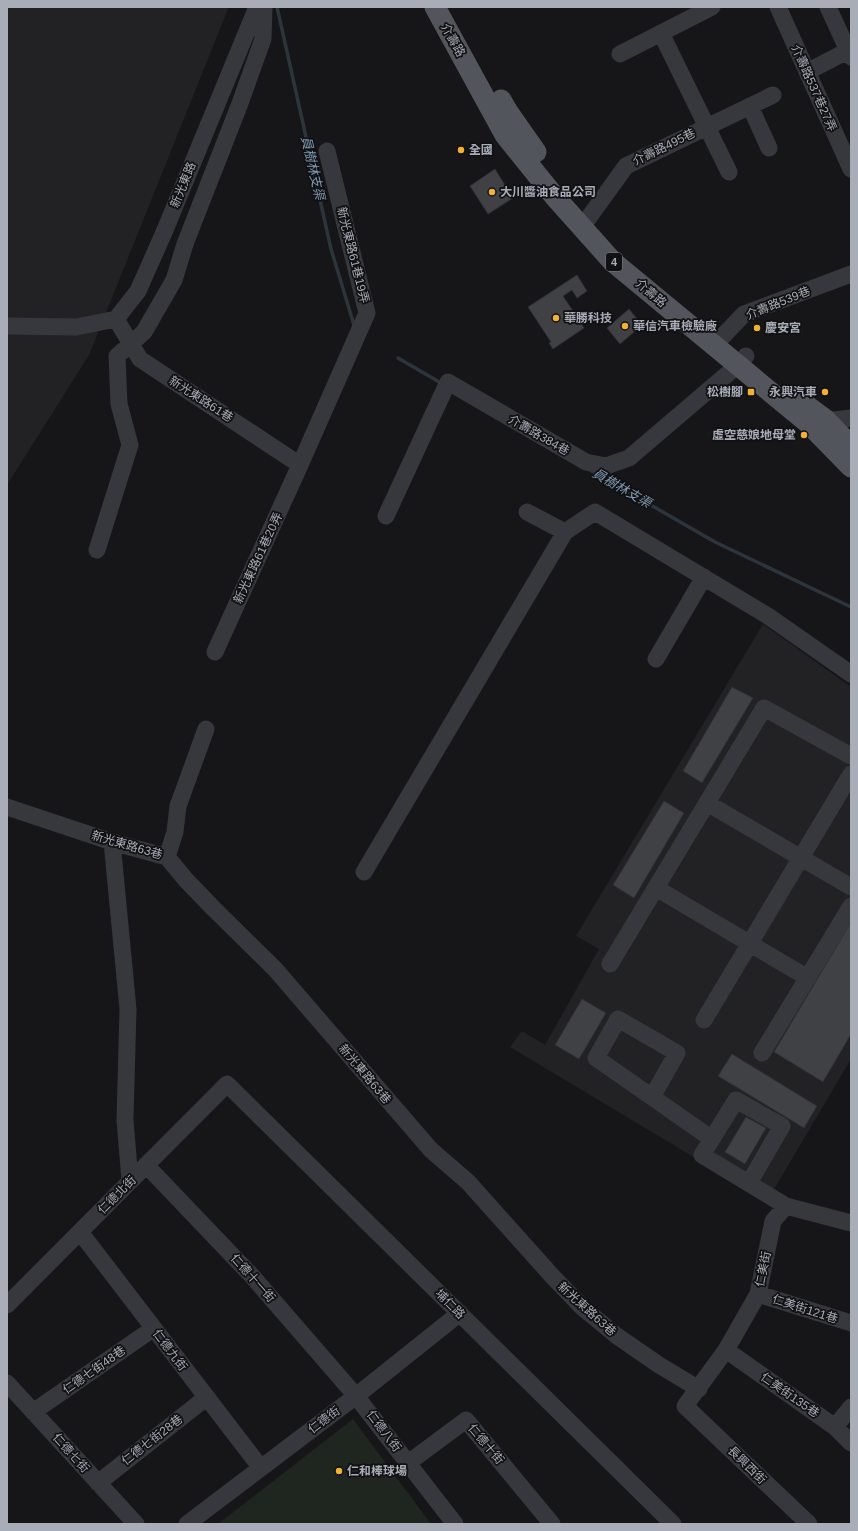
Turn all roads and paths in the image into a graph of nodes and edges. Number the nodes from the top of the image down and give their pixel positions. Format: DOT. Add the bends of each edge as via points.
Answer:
graph roads {
  1 [pos="257,7"];
  2 [pos="264,7"];
  3 [pos="435,7"];
  4 [pos="451,7"];
  5 [pos="712,7"];
  6 [pos="778,7"];
  7 [pos="828,7"];
  8 [pos="660,33"];
  9 [pos="850,52"];
  10 [pos="620,54"];
  11 [pos="807,72"];
  12 [pos="774,94"];
  13 [pos="750,106"];
  14 [pos="706,127"];
  15 [pos="769,148"];
  16 [pos="327,151"];
  17 [pos="851,169"];
  18 [pos="729,172"];
  19 [pos="586,222"];
  20 [pos="851,274"];
  21 [pos="116,319"];
  22 [pos="7,326"];
  23 [pos="719,342"];
  24 [pos="130,345"];
  25 [pos="742,361"];
  26 [pos="851,418"];
  27 [pos="817,422"];
  28 [pos="851,446"];
  29 [pos="300,465"];
  30 [pos="851,467"];
  31 [pos="526,512"];
  32 [pos="386,516"];
  33 [pos="565,532"];
  34 [pos="97,550"];
  35 [pos="704,577"];
  36 [pos="215,652"];
  37 [pos="656,659"];
  38 [pos="851,674"];
  39 [pos="206,729"];
  40 [pos="851,756"];
  41 [pos="851,774"];
  42 [pos="707,803"];
  43 [pos="7,808"];
  44 [pos="112,842"];
  45 [pos="167,857"];
  46 [pos="801,858"];
  47 [pos="364,872"];
  48 [pos="851,887"];
  49 [pos="656,888"];
  50 [pos="851,906"];
  51 [pos="750,944"];
  52 [pos="610,964"];
  53 [pos="808,978"];
  54 [pos="704,1020"];
  55 [pos="762,1053"];
  56 [pos="227,1084"];
  57 [pos="652,1097"];
  58 [pos="712,1140"];
  59 [pos="146,1166"];
  60 [pos="130,1181"];
  61 [pos="749,1183"];
  62 [pos="786,1206"];
  63 [pos="851,1223"];
  64 [pos="80,1232"];
  65 [pos="758,1294"];
  66 [pos="7,1305"];
  67 [pos="460,1314"];
  68 [pos="851,1324"];
  69 [pos="154,1328"];
  70 [pos="726,1350"];
  71 [pos="7,1383"];
  72 [pos="699,1389"];
  73 [pos="356,1396"];
  74 [pos="207,1397"];
  75 [pos="685,1406"];
  76 [pos="851,1407"];
  77 [pos="34,1412"];
  78 [pos="835,1427"];
  79 [pos="851,1443"];
  80 [pos="408,1463"];
  81 [pos="261,1468"];
  82 [pos="98,1483"];
  83 [pos="136,1524"];
  84 [pos="187,1524"];
  85 [pos="455,1524"];
  86 [pos="552,1524"];
  87 [pos="673,1524"];
  88 [pos="809,1524"];
  1 -- 21 [label="street, 新光東路" via="138,291"];
  2 -- 24 [label="street" via="263,38 185,244 174,280 144,332"];
  3 -- 19 [label="main road, 介壽路 / 4" via="506,134 556,197"];
  4 -- 19 [label="main road, 介壽路 / 4" via="508,112"];
  5 -- 8 [label="street"];
  6 -- 11 [label="street, 介壽路537巷27弄"];
  7 -- 9 [label="street"];
  8 -- 10 [label="street"];
  8 -- 14 [label="street, 介壽路495巷"];
  9 -- 11 [label="street"];
  11 -- 17 [label="street, 介壽路537巷27弄"];
  12 -- 13 [label="street, 介壽路495巷"];
  13 -- 14 [label="street, 介壽路495巷"];
  13 -- 15 [label="street"];
  14 -- 18 [label="street, 介壽路495巷"];
  14 -- 19 [label="street, 介壽路495巷" via="626,166"];
  16 -- 29 [label="street, 新光東路61巷19弄" via="367,312"];
  19 -- 23 [label="main road, 介壽路 / 4" via="613,262"];
  20 -- 23 [label="street, 介壽路539巷" via="744,314"];
  21 -- 22 [label="street" via="76,327"];
  21 -- 24 [label="street, 新光東路61巷"];
  23 -- 25 [label="main road, 介壽路 / 4"];
  24 -- 29 [label="street, 新光東路61巷" via="140,360"];
  24 -- 34 [label="street" via="117,356 119,404 130,445"];
  25 -- 27 [label="main road, 介壽路 / 4"];
  25 -- 32 [label="street, 介壽路384巷" via="629,458 606,466 586,462 448,382"];
  26 -- 27 [label="street"];
  27 -- 28 [label="main road, 介壽路 / 4"];
  27 -- 30 [label="main road, 介壽路 / 4"];
  29 -- 36 [label="street, 新光東路61巷20弄"];
  31 -- 33 [label="street"];
  33 -- 35 [label="street" via="595,512"];
  33 -- 47 [label="street"];
  35 -- 37 [label="street"];
  35 -- 38 [label="street" via="768,616"];
  39 -- 45 [label="street" via="178,806"];
  40 -- 42 [label="street" via="764,708"];
  41 -- 46 [label="street"];
  42 -- 46 [label="street"];
  42 -- 49 [label="street"];
  43 -- 44 [label="street, 新光東路63巷"];
  44 -- 45 [label="street, 新光東路63巷"];
  44 -- 60 [label="street" via="128,1009 125,1120"];
  45 -- 72 [label="street, 新光東路63巷" via="186,880 274,969 431,1150 468,1182 583,1308 616,1336"];
  46 -- 48 [label="street"];
  46 -- 51 [label="street"];
  49 -- 51 [label="street"];
  49 -- 52 [label="street"];
  50 -- 53 [label="street"];
  51 -- 53 [label="street"];
  51 -- 54 [label="street"];
  53 -- 55 [label="street"];
  56 -- 59 [label="street, 仁德北街"];
  56 -- 67 [label="street, 埔仁路"];
  57 -- 58 [label="street" via="677,1053 618,1019 596,1058"];
  58 -- 61 [label="street" via="702,1155"];
  58 -- 61 [label="street" via="736,1100 782,1126"];
  59 -- 60 [label="street, 仁德北街"];
  59 -- 73 [label="street, 仁德十一街" via="252,1276"];
  60 -- 64 [label="street, 仁德北街"];
  61 -- 62 [label="street"];
  62 -- 63 [label="street"];
  62 -- 65 [label="street, 仁美街" via="773,1222"];
  64 -- 66 [label="street, 仁德北街"];
  64 -- 69 [label="street, 仁德九街"];
  65 -- 68 [label="street, 仁美街121巷"];
  65 -- 70 [label="street, 仁美街"];
  67 -- 73 [label="street, 仁德街"];
  67 -- 87 [label="street, 埔仁路"];
  69 -- 74 [label="street, 仁德九街"];
  69 -- 77 [label="street, 仁德七街48巷"];
  70 -- 72 [label="street, 仁美街"];
  70 -- 78 [label="street, 仁美街135巷"];
  71 -- 77 [label="street, 仁德七街"];
  72 -- 75 [label="street, 仁美街"];
  73 -- 80 [label="street, 仁德八街"];
  73 -- 81 [label="street, 仁德街"];
  74 -- 81 [label="street, 仁德九街"];
  74 -- 82 [label="street, 仁德七街28巷"];
  75 -- 88 [label="street, 長興西街"];
  76 -- 78 [label="street"];
  77 -- 82 [label="street, 仁德七街"];
  78 -- 79 [label="street, 仁美街135巷"];
  80 -- 85 [label="street, 仁德八街"];
  80 -- 86 [label="street, 仁德十街" via="466,1420"];
  81 -- 84 [label="street, 仁德街"];
  82 -- 83 [label="street, 仁德七街"];
}
